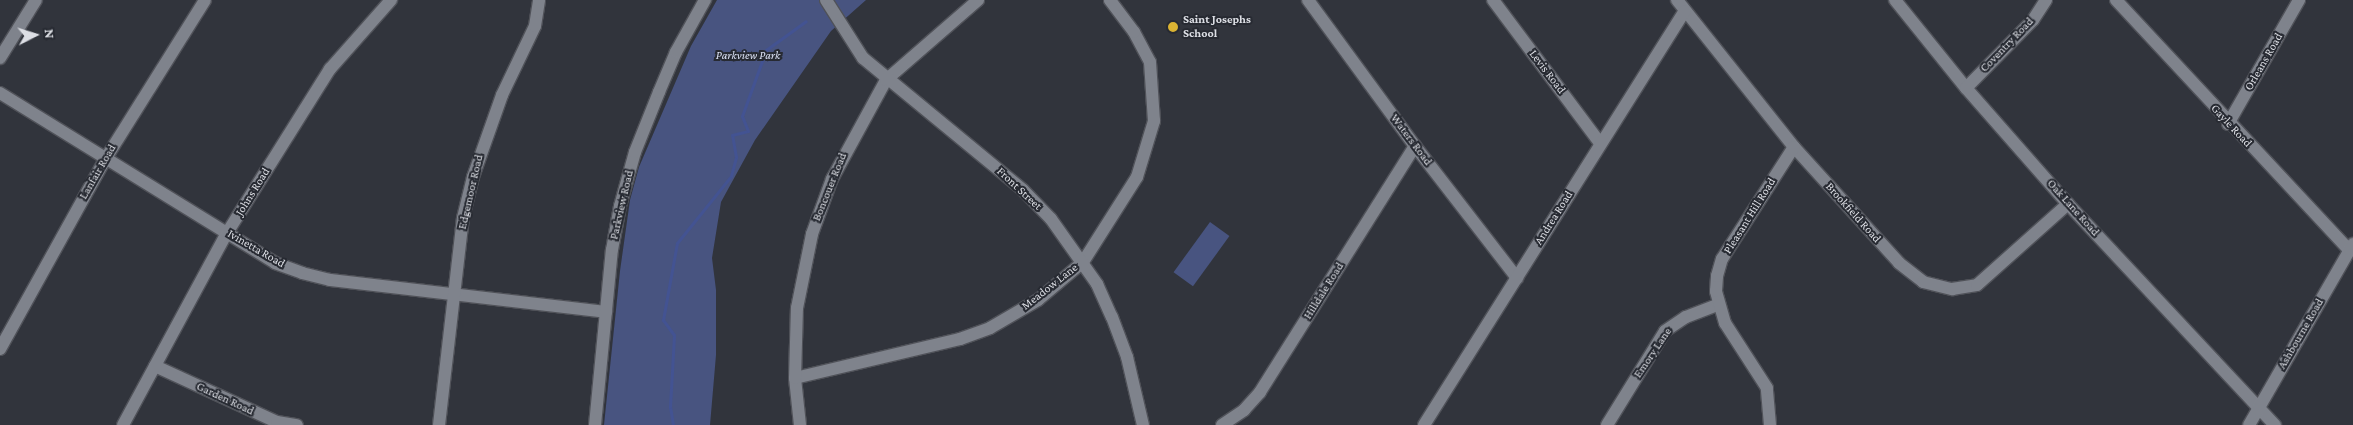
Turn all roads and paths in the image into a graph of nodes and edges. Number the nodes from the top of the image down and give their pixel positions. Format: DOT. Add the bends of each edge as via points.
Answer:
graph roads {
  1 [pos="36,0"];
  2 [pos="205,0"];
  3 [pos="391,0"];
  4 [pos="539,0"];
  5 [pos="706,0"];
  6 [pos="826,0"];
  7 [pos="978,0"];
  8 [pos="1110,0"];
  9 [pos="1308,0"];
  10 [pos="1493,0"];
  11 [pos="1677,0"];
  12 [pos="1895,0"];
  13 [pos="2046,0"];
  14 [pos="2116,0"];
  15 [pos="2299,0"];
  16 [pos="1685,11"];
  17 [pos="0,58"];
  18 [pos="886,80"];
  19 [pos="1966,88"];
  20 [pos="0,93"];
  21 [pos="2228,124"];
  22 [pos="1600,144"];
  23 [pos="1414,146"];
  24 [pos="1794,147"];
  25 [pos="106,158"];
  26 [pos="2068,204"];
  27 [pos="228,233"];
  28 [pos="2351,247"];
  29 [pos="1083,262"];
  30 [pos="1517,278"];
  31 [pos="454,294"];
  32 [pos="1718,305"];
  33 [pos="606,312"];
  34 [pos="0,350"];
  35 [pos="155,366"];
  36 [pos="795,378"];
  37 [pos="2258,409"];
  38 [pos="277,424"];
  39 [pos="123,425"];
  40 [pos="297,425"];
  41 [pos="439,425"];
  42 [pos="595,425"];
  43 [pos="800,425"];
  44 [pos="1143,425"];
  45 [pos="1222,425"];
  46 [pos="1424,425"];
  47 [pos="1607,425"];
  48 [pos="1770,425"];
  49 [pos="2249,425"];
  50 [pos="2275,425"];
  1 -- 17 [label="street"];
  2 -- 25 [label="street, Lanfair Road"];
  3 -- 27 [label="street, Johns Road" via="330,70"];
  4 -- 31 [label="street, Edgemoor Road" via="535,26 502,96 473,177 463,218"];
  5 -- 33 [label="street, Parkview Road" via="676,52 635,152 620,206"];
  6 -- 18 [label="street, Front Street" via="863,58"];
  7 -- 18 [label="street, Boncouer Road"];
  8 -- 29 [label="street, Meadow Lane" via="1134,32 1150,62 1154,121 1137,177"];
  9 -- 23 [label="street, Waters Road"];
  10 -- 22 [label="street, Levis Road"];
  11 -- 16 [label="street, Brookfield Road"];
  12 -- 19 [label="street, Oak Lane Road"];
  13 -- 19 [label="street, Coventry Road" via="2033,20"];
  14 -- 21 [label="street, Gayle Road"];
  15 -- 21 [label="street, Orleans Road"];
  16 -- 22 [label="street, Andrea Road"];
  16 -- 24 [label="street, Brookfield Road"];
  18 -- 29 [label="street, Front Street" via="1023,190 1052,219"];
  18 -- 36 [label="street, Boncouer Road" via="846,147 812,234 797,308"];
  19 -- 26 [label="street, Oak Lane Road"];
  20 -- 25 [label="street, Ivinetta Road"];
  21 -- 28 [label="street, Gayle Road"];
  22 -- 30 [label="street, Andrea Road"];
  23 -- 30 [label="street, Waters Road"];
  23 -- 45 [label="street, Hilldale Road" via="1260,392 1244,410"];
  24 -- 26 [label="street, Brookfield Road" via="1910,275 1937,286 1966,288 1977,285"];
  24 -- 32 [label="street, Pleasant Hill Road" via="1722,259 1717,276"];
  25 -- 27 [label="street, Ivinetta Road"];
  25 -- 34 [label="street, Lanfair Road"];
  26 -- 37 [label="street, Oak Lane Road"];
  27 -- 31 [label="street, Ivinetta Road" via="275,263 302,273 330,280"];
  27 -- 35 [label="street, Johns Road"];
  28 -- 37 [label="street, Ashbourne Road"];
  29 -- 36 [label="street, Meadow Lane" via="1038,300 990,328 960,339"];
  29 -- 44 [label="street, Front Street" via="1097,284 1127,358"];
  30 -- 46 [label="street, Andrea Road"];
  31 -- 33 [label="street, Ivinetta Road"];
  31 -- 41 [label="street, Edgemoor Road"];
  32 -- 47 [label="street, Emory Lane" via="1686,317 1665,331"];
  32 -- 48 [label="street, Pleasant Hill Road" via="1725,323 1767,388"];
  33 -- 42 [label="street, Parkview Road"];
  35 -- 38 [label="street, Garden Road"];
  35 -- 39 [label="street, Johns Road"];
  36 -- 43 [label="street, Boncouer Road"];
  37 -- 49 [label="street, Ashbourne Road"];
  37 -- 50 [label="street, Oak Lane Road"];
  38 -- 40 [label="street, Garden Road"];
}
